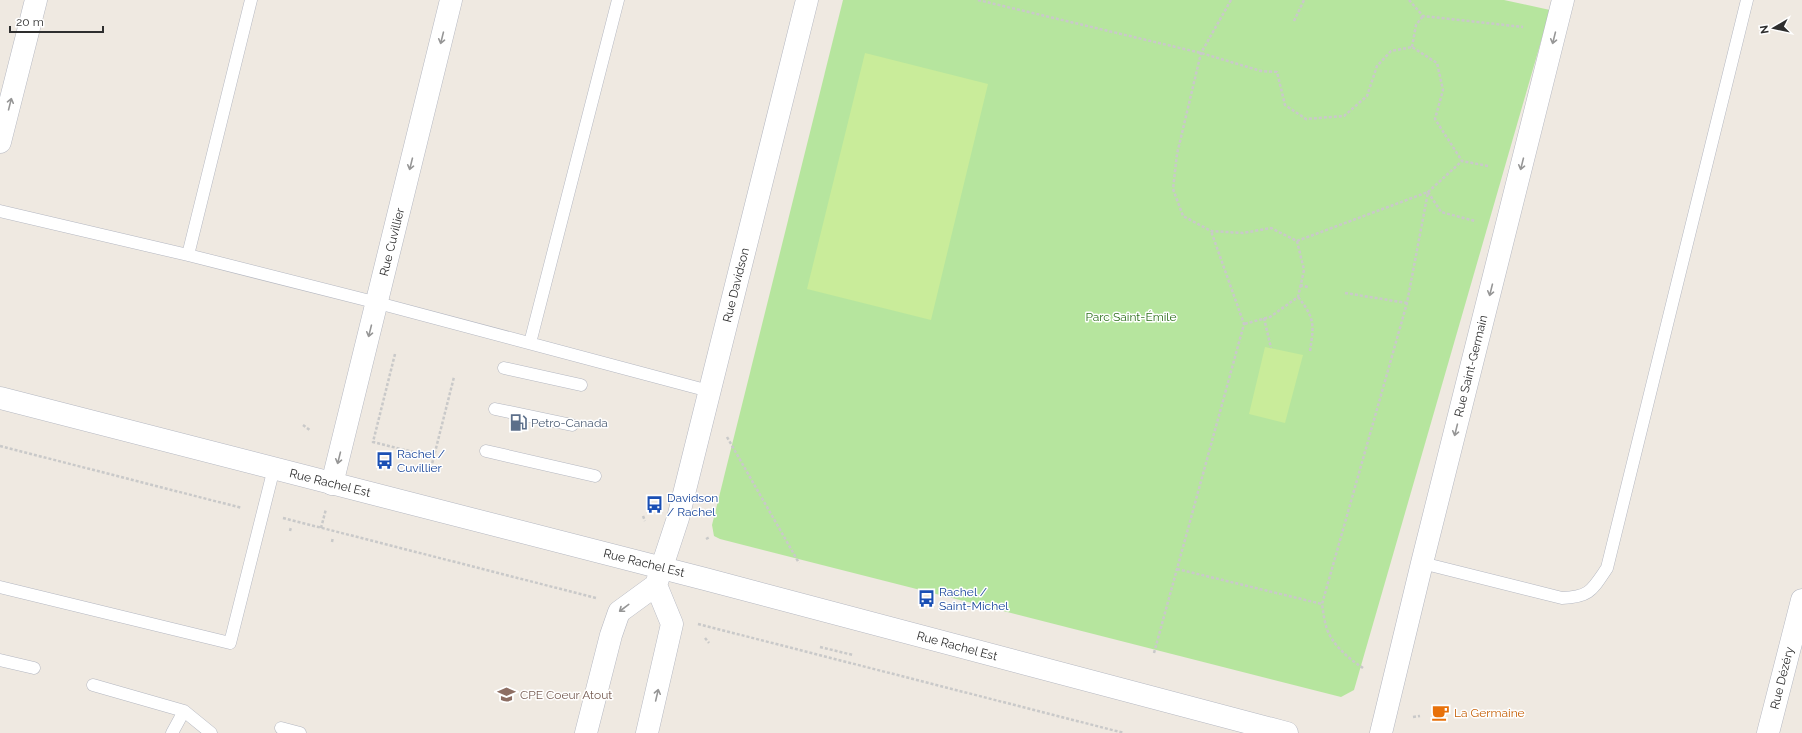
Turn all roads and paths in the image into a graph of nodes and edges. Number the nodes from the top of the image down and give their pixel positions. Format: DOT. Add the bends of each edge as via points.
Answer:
graph roads {
  1 [pos="36,0"];
  2 [pos="251,0"];
  3 [pos="451,0"];
  4 [pos="618,0"];
  5 [pos="807,0"];
  6 [pos="978,0"];
  7 [pos="1231,0"];
  8 [pos="1304,0"];
  9 [pos="1409,0"];
  10 [pos="1563,0"];
  11 [pos="1747,0"];
  12 [pos="1423,16"];
  13 [pos="1294,22"];
  14 [pos="1523,26"];
  15 [pos="1412,47"];
  16 [pos="1201,53"];
  17 [pos="0,142"];
  18 [pos="1462,161"];
  19 [pos="1488,166"];
  20 [pos="1428,192"];
  21 [pos="0,211"];
  22 [pos="1475,221"];
  23 [pos="1211,231"];
  24 [pos="1297,242"];
  25 [pos="188,255"];
  26 [pos="1300,285"];
  27 [pos="1308,287"];
  28 [pos="1345,293"];
  29 [pos="1298,297"];
  30 [pos="378,303"];
  31 [pos="1407,304"];
  32 [pos="1264,318"];
  33 [pos="1244,324"];
  34 [pos="530,343"];
  35 [pos="1271,348"];
  36 [pos="1310,351"];
  37 [pos="395,354"];
  38 [pos="504,368"];
  39 [pos="454,377"];
  40 [pos="581,385"];
  41 [pos="709,391"];
  42 [pos="445,393"];
  43 [pos="449,394"];
  44 [pos="0,398"];
  45 [pos="495,409"];
  46 [pos="303,425"];
  47 [pos="572,425"];
  48 [pos="311,431"];
  49 [pos="726,435"];
  50 [pos="0,446"];
  51 [pos="486,451"];
  52 [pos="434,457"];
  53 [pos="274,468"];
  54 [pos="431,468"];
  55 [pos="595,476"];
  56 [pos="332,484"];
  57 [pos="263,513"];
  58 [pos="643,516"];
  59 [pos="645,521"];
  60 [pos="290,528"];
  61 [pos="290,531"];
  62 [pos="333,537"];
  63 [pos="710,537"];
  64 [pos="706,539"];
  65 [pos="332,542"];
  66 [pos="799,563"];
  67 [pos="1422,563"];
  68 [pos="1177,569"];
  69 [pos="659,577"];
  70 [pos="0,587"];
  71 [pos="1802,600"];
  72 [pos="1322,604"];
  73 [pos="628,606"];
  74 [pos="669,616"];
  75 [pos="705,638"];
  76 [pos="709,643"];
  77 [pos="820,647"];
  78 [pos="1154,653"];
  79 [pos="853,655"];
  80 [pos="0,660"];
  81 [pos="34,668"];
  82 [pos="1363,668"];
  83 [pos="93,685"];
  84 [pos="184,711"];
  85 [pos="1420,716"];
  86 [pos="1412,717"];
  87 [pos="281,728"];
  88 [pos="172,733"];
  89 [pos="211,733"];
  90 [pos="300,733"];
  91 [pos="586,733"];
  92 [pos="648,733"];
  93 [pos="1124,733"];
  94 [pos="1287,733"];
  95 [pos="1381,733"];
  96 [pos="1768,733"];
  17 -- 1 [label="main road, one-way"];
  2 -- 25 [label="lane"];
  3 -- 30 [label="main road, Rue Cuvillier, one-way"];
  4 -- 34 [label="lane"];
  5 -- 41 [label="main road, Rue Davidson"];
  6 -- 16 [label="path"];
  7 -- 16 [label="path"];
  8 -- 13 [label="path"];
  9 -- 12 [label="path"];
  10 -- 67 [label="main road, Rue Saint-Germain, one-way"];
  11 -- 67 [label="lane" via="1607,568 1594,588 1579,597 1562,598"];
  12 -- 14 [label="path"];
  12 -- 15 [label="path" via="1416,25"];
  15 -- 16 [label="path" via="1391,51 1377,66 1367,96 1344,116 1306,119 1285,105 1276,72 1261,71"];
  15 -- 18 [label="path" via="1438,63 1443,90 1435,119"];
  16 -- 23 [label="path" via="1177,154 1173,190 1183,216"];
  18 -- 19 [label="path"];
  18 -- 20 [label="path"];
  20 -- 22 [label="path" via="1441,212"];
  20 -- 24 [label="path"];
  20 -- 31 [label="path"];
  21 -- 25 [label="lane"];
  23 -- 24 [label="path" via="1243,233 1271,228"];
  23 -- 33 [label="path"];
  24 -- 26 [label="path" via="1304,270"];
  25 -- 30 [label="lane"];
  26 -- 27 [label="path"];
  26 -- 29 [label="path"];
  28 -- 31 [label="path"];
  29 -- 32 [label="path" via="1270,317"];
  29 -- 36 [label="path" via="1308,309 1314,327"];
  30 -- 34 [label="lane"];
  30 -- 56 [label="main road, Rue Cuvillier, one-way"];
  31 -- 72 [label="path"];
  32 -- 33 [label="path"];
  32 -- 35 [label="path"];
  33 -- 68 [label="path"];
  34 -- 41 [label="lane"];
  37 -- 52 [label="path" via="373,442"];
  38 -- 40 [label="lane"];
  39 -- 43 [label="path"];
  41 -- 69 [label="main road, Rue Davidson" via="678,518"];
  42 -- 43 [label="path"];
  43 -- 52 [label="path"];
  44 -- 53 [label="main road, Rue Rachel Est"];
  45 -- 47 [label="lane"];
  46 -- 48 [label="path"];
  49 -- 66 [label="path"];
  50 -- 57 [label="path"];
  51 -- 55 [label="lane"];
  52 -- 54 [label="path"];
  53 -- 56 [label="main road, Rue Rachel Est"];
  53 -- 57 [label="lane"];
  56 -- 69 [label="main road, Rue Rachel Est"];
  57 -- 70 [label="lane" via="230,643"];
  57 -- 73 [label="path"];
  58 -- 59 [label="path"];
  60 -- 61 [label="path"];
  62 -- 65 [label="path"];
  63 -- 64 [label="path"];
  67 -- 95 [label="main road, Rue Saint-Germain"];
  68 -- 72 [label="path"];
  68 -- 78 [label="path"];
  69 -- 73 [label="main road"];
  69 -- 74 [label="main road"];
  69 -- 94 [label="main road, Rue Rachel Est" via="705,579"];
  71 -- 96 [label="main road, Rue Dézéry"];
  72 -- 82 [label="path" via="1326,628 1336,644 1348,658"];
  73 -- 91 [label="main road, one-way" via="619,612 611,635"];
  92 -- 74 [label="main road, one-way" via="671,630"];
  74 -- 93 [label="path"];
  75 -- 76 [label="path"];
  77 -- 79 [label="path"];
  80 -- 81 [label="lane"];
  83 -- 84 [label="lane"];
  84 -- 88 [label="lane"];
  84 -- 89 [label="lane"];
  85 -- 86 [label="path"];
  87 -- 90 [label="lane"];
}
